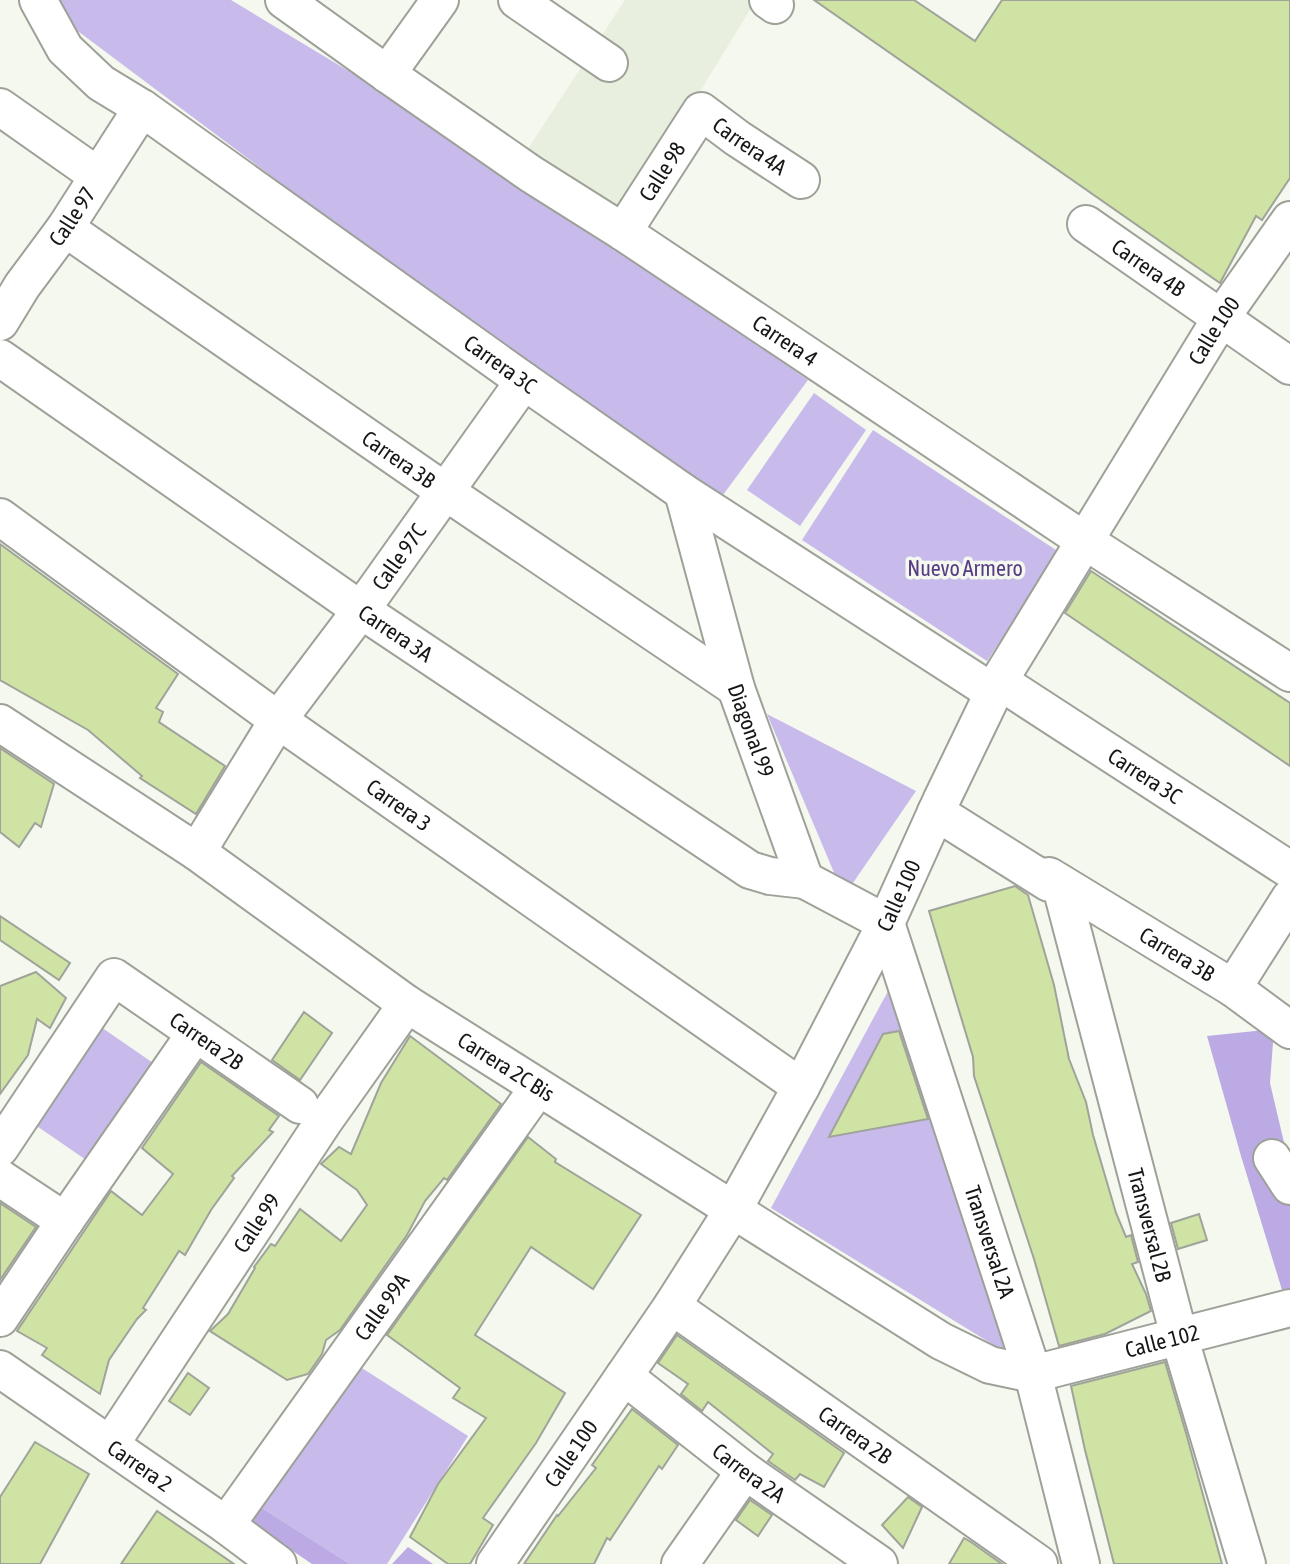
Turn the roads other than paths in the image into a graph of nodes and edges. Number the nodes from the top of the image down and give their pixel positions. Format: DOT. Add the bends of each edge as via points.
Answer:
graph roads {
  1 [pos="38,0"];
  2 [pos="284,0"];
  3 [pos="440,0"];
  4 [pos="517,0"];
  5 [pos="609,63"];
  6 [pos="387,74"];
  7 [pos="0,107"];
  8 [pos="142,108"];
  9 [pos="701,111"];
  10 [pos="98,176"];
  11 [pos="801,180"];
  12 [pos="1290,220"];
  13 [pos="1086,224"];
  14 [pos="65,228"];
  15 [pos="623,232"];
  16 [pos="11,278"];
  17 [pos="1221,318"];
  18 [pos="0,322"];
  19 [pos="0,358"];
  20 [pos="1290,366"];
  21 [pos="524,381"];
  22 [pos="446,492"];
  23 [pos="683,492"];
  24 [pos="0,517"];
  25 [pos="1085,541"];
  26 [pos="361,610"];
  27 [pos="1290,673"];
  28 [pos="996,687"];
  29 [pos="736,688"];
  30 [pos="278,720"];
  31 [pos="0,723"];
  32 [pos="939,805"];
  33 [pos="197,852"];
  34 [pos="1290,870"];
  35 [pos="805,880"];
  36 [pos="1060,883"];
  37 [pos="1290,898"];
  38 [pos="886,923"];
  39 [pos="1233,988"];
  40 [pos="407,1004"];
  41 [pos="1290,1030"];
  42 [pos="195,1034"];
  43 [pos="801,1087"];
  44 [pos="538,1088"];
  45 [pos="300,1105"];
  46 [pos="0,1148"];
  47 [pos="0,1178"];
  48 [pos="733,1210"];
  49 [pos="65,1221"];
  50 [pos="672,1306"];
  51 [pos="1290,1308"];
  52 [pos="0,1318"];
  53 [pos="1179,1336"];
  54 [pos="0,1369"];
  55 [pos="1033,1374"];
  56 [pos="624,1376"];
  57 [pos="110,1445"];
  58 [pos="745,1471"];
  59 [pos="226,1525"];
  60 [pos="867,1560"];
  61 [pos="278,1564"];
  62 [pos="495,1564"];
  63 [pos="680,1564"];
  64 [pos="1039,1564"];
  65 [pos="1081,1564"];
  66 [pos="1247,1564"];
  1 -- 8 [label="street, Carrera 3C" via="65,49 101,83"];
  2 -- 6 [label="street, Carrera 4"];
  3 -- 6 [label="street"];
  4 -- 5 [label="street"];
  6 -- 15 [label="street, Carrera 4"];
  7 -- 10 [label="street"];
  8 -- 10 [label="street, Calle 97"];
  8 -- 21 [label="street, Carrera 3C"];
  9 -- 11 [label="street, Carrera 4A"];
  9 -- 15 [label="street, Calle 98"];
  10 -- 14 [label="street, Calle 97"];
  12 -- 17 [label="street, Calle 100"];
  13 -- 17 [label="street, Carrera 4B"];
  14 -- 16 [label="street, Calle 97"];
  14 -- 22 [label="street, Carrera 3B"];
  15 -- 25 [label="street, Carrera 4"];
  16 -- 18 [label="street, Calle 97"];
  17 -- 20 [label="street, Carrera 4B"];
  17 -- 25 [label="street, Calle 100"];
  19 -- 26 [label="street, Carrera 3A"];
  21 -- 22 [label="street, Calle 97C"];
  21 -- 23 [label="street, Carrera 3C"];
  22 -- 26 [label="street, Calle 97C"];
  22 -- 29 [label="street, Carrera 3B"];
  23 -- 28 [label="street, Carrera 3C"];
  23 -- 29 [label="street, Diagonal 99"];
  24 -- 30 [label="street, Carrera 3"];
  25 -- 27 [label="street, Carrera 4"];
  25 -- 28 [label="street, Calle 100"];
  26 -- 30 [label="street, Calle 97C"];
  26 -- 35 [label="street, Carrera 3A" via="750,870"];
  28 -- 32 [label="street, Calle 100"];
  28 -- 34 [label="street, Carrera 3C"];
  29 -- 35 [label="street, Diagonal 99"];
  30 -- 33 [label="street, Calle 97C"];
  30 -- 43 [label="street, Carrera 3"];
  31 -- 33 [label="street, Carrera 2C Bis"];
  32 -- 36 [label="street, Carrera 3B"];
  32 -- 38 [label="street, Calle 100"];
  33 -- 40 [label="street, Carrera 2C Bis"];
  35 -- 38 [label="street"];
  36 -- 39 [label="street, Carrera 3B"];
  36 -- 53 [label="street, Transversal 2B"];
  37 -- 39 [label="street"];
  38 -- 43 [label="street, Calle 100"];
  38 -- 55 [label="street, Transversal 2A"];
  39 -- 41 [label="street, Carrera 3B"];
  40 -- 44 [label="street, Carrera 2C Bis"];
  40 -- 57 [label="street, Calle 99"];
  42 -- 45 [label="street, Carrera 2B"];
  42 -- 46 [label="street, Carrera 2B" via="114,977"];
  42 -- 49 [label="street"];
  43 -- 48 [label="street, Calle 100"];
  44 -- 48 [label="street, Carrera 2C Bis"];
  44 -- 59 [label="street, Calle 99A"];
  47 -- 49 [label="street"];
  48 -- 50 [label="street, Calle 100"];
  48 -- 55 [label="street, Carrera 2C Bis" via="941,1341 990,1365"];
  49 -- 52 [label="street"];
  50 -- 56 [label="street, Calle 100"];
  50 -- 64 [label="street, Carrera 2B"];
  51 -- 53 [label="street, Calle 102"];
  53 -- 55 [label="street, Calle 102"];
  53 -- 66 [label="street, Transversal 2B"];
  54 -- 57 [label="street, Carrera 2"];
  55 -- 65 [label="street, Transversal 2A"];
  56 -- 58 [label="street, Carrera 2A"];
  56 -- 62 [label="street, Calle 100"];
  57 -- 59 [label="street, Carrera 2"];
  58 -- 60 [label="street, Carrera 2A"];
  58 -- 63 [label="street"];
  59 -- 61 [label="street, Carrera 2"];
}
